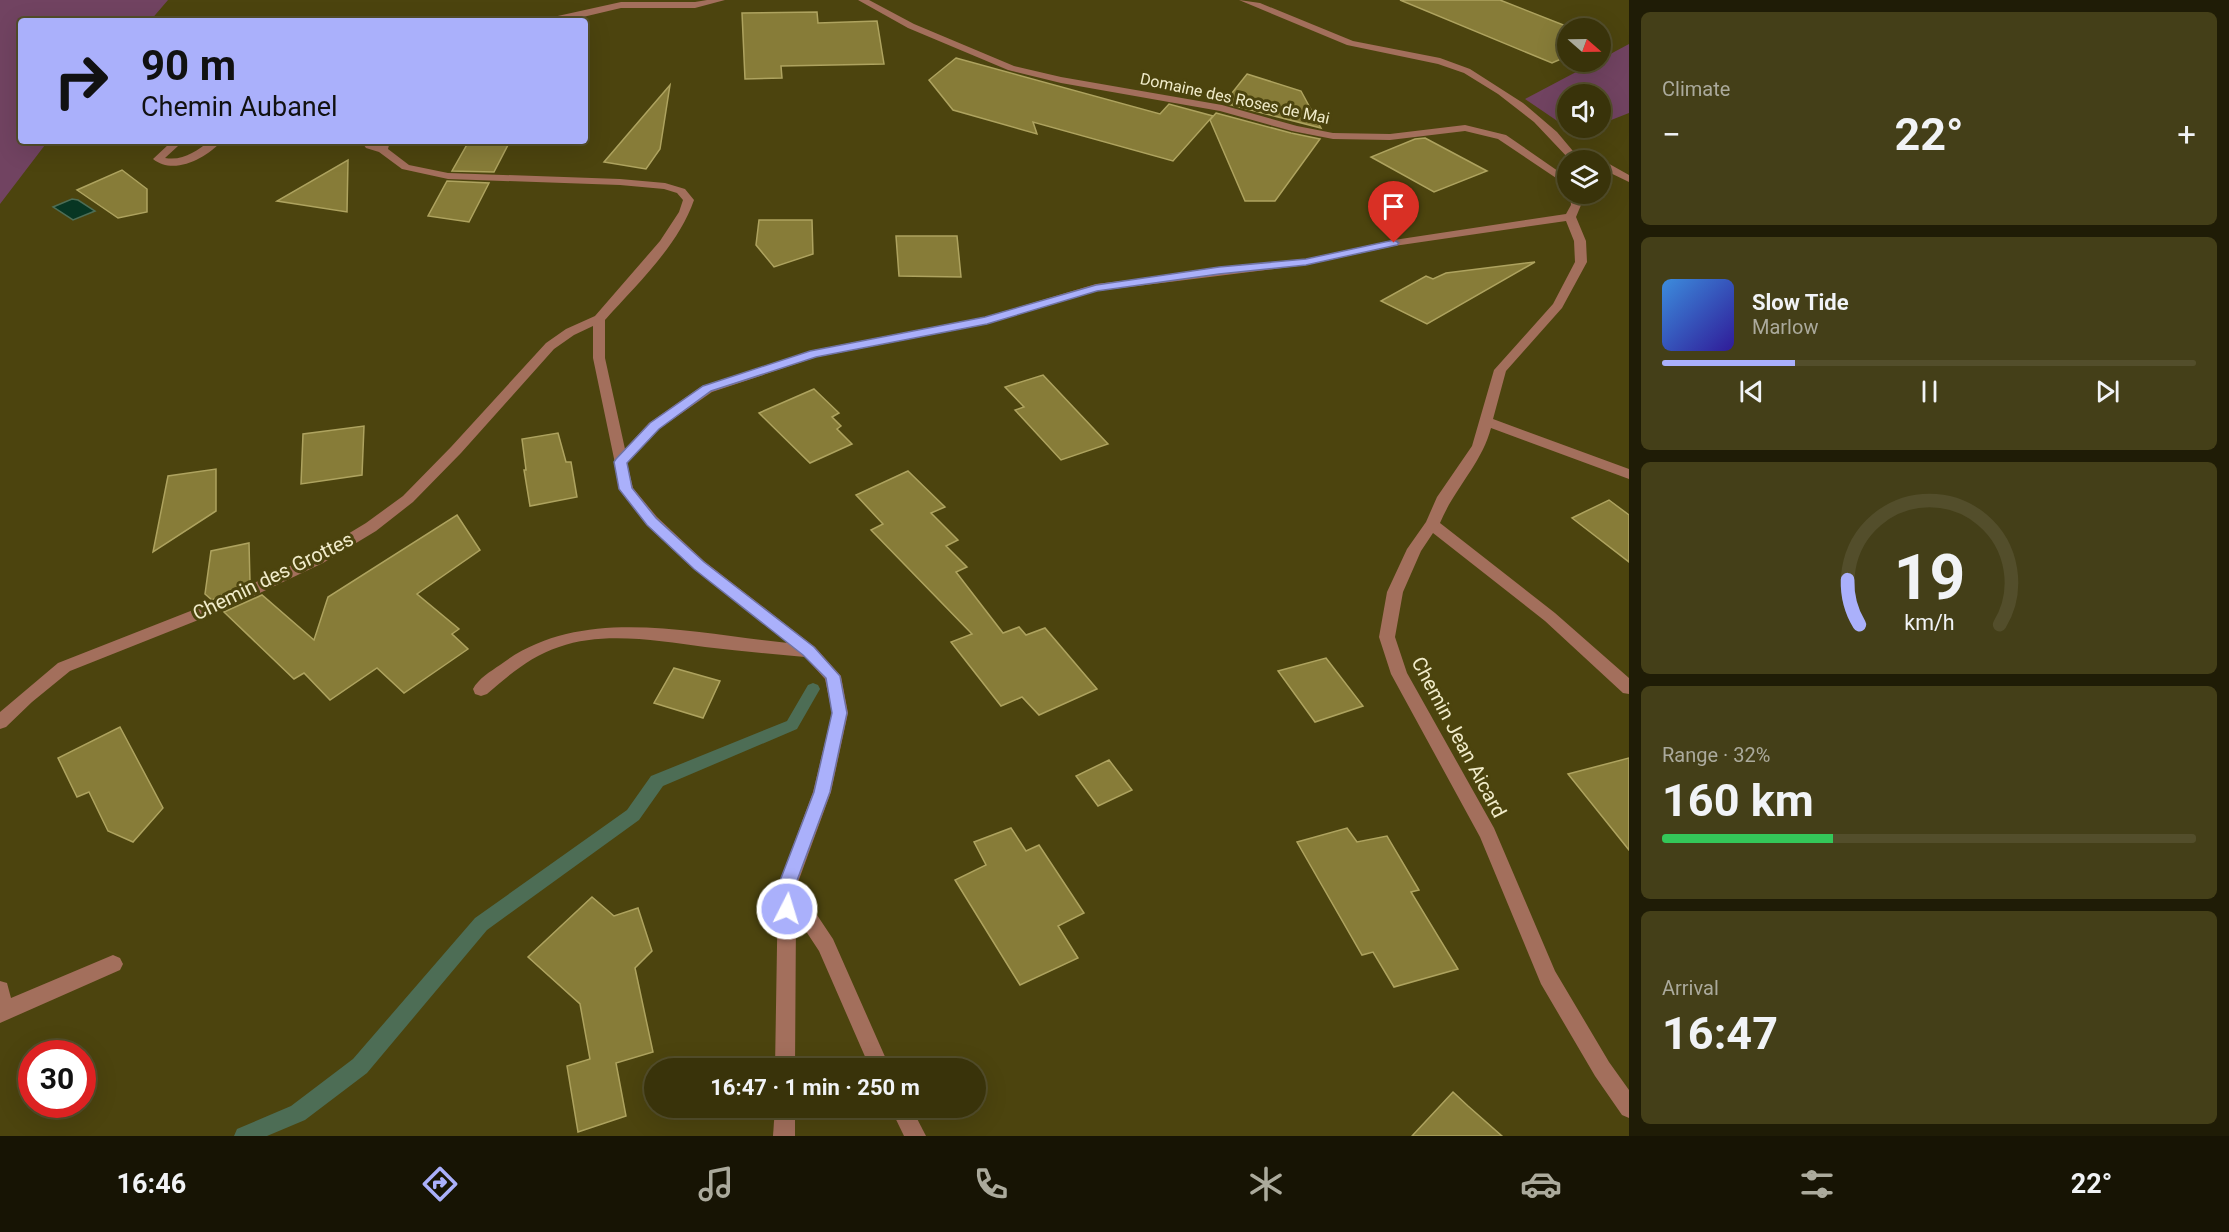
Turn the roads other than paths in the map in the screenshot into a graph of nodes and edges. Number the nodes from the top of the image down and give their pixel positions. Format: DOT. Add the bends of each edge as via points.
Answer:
graph roads {
  1 [pos="722,0"];
  2 [pos="862,0"];
  3 [pos="1244,0"];
  4 [pos="621,2"];
  5 [pos="566,18"];
  6 [pos="212,144"];
  7 [pos="368,144"];
  8 [pos="384,145"];
  9 [pos="173,146"];
  10 [pos="1569,150"];
  11 [pos="1611,169"];
  12 [pos="1557,175"];
  13 [pos="1629,179"];
  14 [pos="1576,204"];
  15 [pos="1570,217"];
  16 [pos="599,320"];
  17 [pos="1486,421"];
  18 [pos="620,462"];
  19 [pos="1629,474"];
  20 [pos="1432,524"];
  21 [pos="808,651"];
  22 [pos="1629,688"];
  23 [pos="481,690"];
  24 [pos="0,722"];
  25 [pos="787,886"];
  26 [pos="113,964"];
  27 [pos="0,990"];
  28 [pos="2,1012"];
  29 [pos="785,1058"];
  30 [pos="876,1058"];
  31 [pos="1629,1108"];
  32 [pos="785,1118"];
  33 [pos="906,1118"];
  34 [pos="784,1136"];
  35 [pos="915,1136"];
  1 -- 4 [label="street" via="695,5"];
  2 -- 12 [label="street, Domaine des Roses de Mai" via="911,26 1011,68 1222,108 1333,136 1390,137 1465,128 1502,137"];
  3 -- 10 [label="street" via="1351,43 1456,65 1522,107"];
  4 -- 5 [label="street"];
  6 -- 9 [label="street" via="182,163 169,164 158,159"];
  7 -- 8 [label="street"];
  8 -- 16 [label="street" via="406,167 448,176 620,182 681,191 689,200 687,210"];
  11 -- 13 [label="street"];
  14 -- 15 [label="street"];
  15 -- 17 [label="street, Chemin Jean Aicard" via="1580,241 1581,262 1558,305 1500,370"];
  15 -- 18 [label="street" via="1394,243 1306,262 1096,288 987,320 814,354 707,388 654,426"];
  16 -- 18 [label="street" via="599,358"];
  16 -- 24 [label="street, Chemin des Grottes" via="550,346 408,499 371,527 318,559 221,605 64,667"];
  17 -- 19 [label="street"];
  17 -- 20 [label="street, Chemin Jean Aicard" via="1479,447 1442,501"];
  18 -- 21 [label="street" via="626,489 652,521 699,565"];
  20 -- 22 [label="street" via="1550,617"];
  20 -- 31 [label="street, Chemin Jean Aicard" via="1414,549 1395,592 1387,637 1399,674 1488,834 1548,977"];
  21 -- 23 [label="street" via="594,633 537,649"];
  21 -- 25 [label="street" via="833,676 840,713 822,792"];
  25 -- 29 [label="street"];
  25 -- 30 [label="street" via="826,945"];
  26 -- 28 [label="street"];
  27 -- 28 [label="street"];
  32 -- 34 [label="street"];
  33 -- 35 [label="street"];
}
